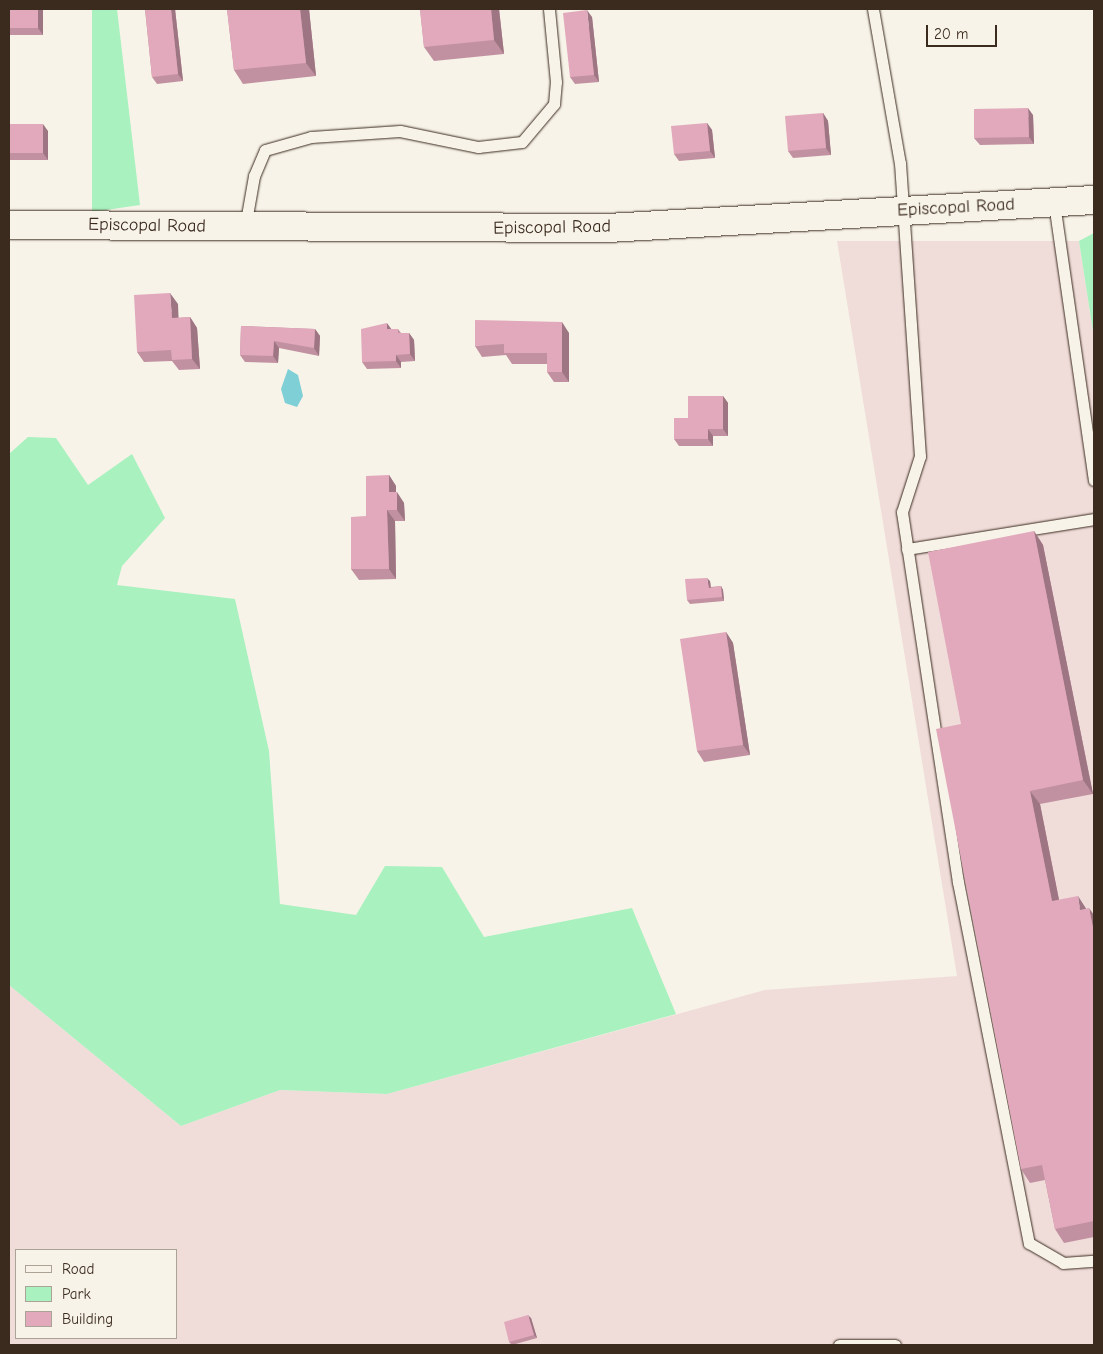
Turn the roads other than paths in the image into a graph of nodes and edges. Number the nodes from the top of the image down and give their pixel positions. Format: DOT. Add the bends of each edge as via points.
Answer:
graph roads {
  1 [pos="549,9"];
  2 [pos="873,9"];
  3 [pos="1094,200"];
  4 [pos="1054,203"];
  5 [pos="903,211"];
  6 [pos="9,225"];
  7 [pos="245,227"];
  8 [pos="1094,480"];
  9 [pos="1094,519"];
  10 [pos="907,549"];
  11 [pos="1094,1260"];
  12 [pos="840,1345"];
  13 [pos="895,1345"];
  1 -- 7 [label="lane" via="556,82 554,104 522,142 478,147 400,131 311,137 265,150 254,176"];
  2 -- 5 [label="lane" via="900,163"];
  3 -- 4 [label="street, Episcopal Road"];
  4 -- 5 [label="street, Episcopal Road"];
  4 -- 8 [label="lane"];
  5 -- 7 [label="street, Episcopal Road" via="608,228"];
  5 -- 10 [label="lane" via="920,456 902,512"];
  6 -- 7 [label="street, Episcopal Road"];
  9 -- 10 [label="lane"];
  10 -- 11 [label="lane" via="958,882 1029,1243 1063,1263"];
  12 -- 13 [label="lane"];
}
